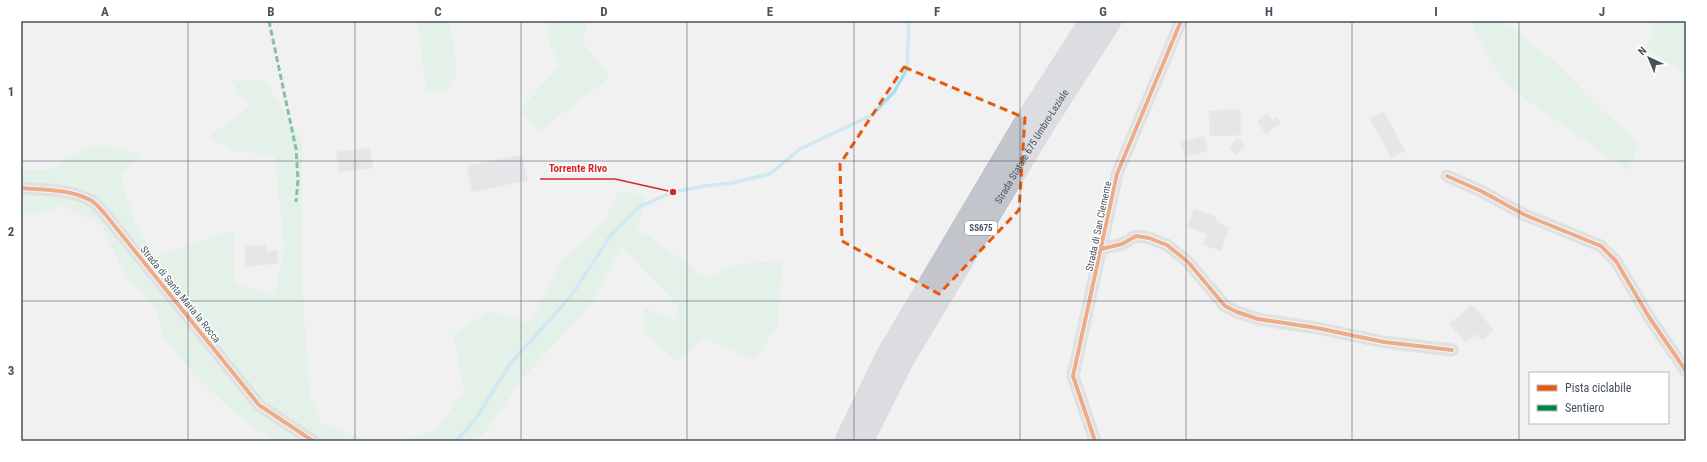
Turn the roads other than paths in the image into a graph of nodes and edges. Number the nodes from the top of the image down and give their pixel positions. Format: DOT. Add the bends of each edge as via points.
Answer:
graph roads {
  1 [pos="1091,21"];
  2 [pos="1110,21"];
  3 [pos="1181,21"];
  4 [pos="1447,176"];
  5 [pos="21,188"];
  6 [pos="1101,249"];
  7 [pos="1452,350"];
  8 [pos="1686,372"];
  9 [pos="313,441"];
  10 [pos="846,441"];
  11 [pos="862,441"];
  12 [pos="1095,441"];
  1 -- 10 [label="highway, Strada Statale 675 Umbro-Laziale / SS675" via="1022,128 887,356"];
  2 -- 11 [label="highway, Strada Statale 675 Umbro-Laziale / SS675" via="1042,127 903,359"];
  3 -- 6 [label="street, Strada di San Clemente" via="1118,174"];
  4 -- 8 [label="street" via="1525,215 1601,246 1616,262"];
  5 -- 9 [label="street, Strada di Santa Maria la Rocca" via="60,192 93,201 259,405"];
  6 -- 7 [label="street" via="1116,246 1136,236 1167,245 1188,262 1225,306 1258,319 1384,342"];
  6 -- 12 [label="street, Strada di San Clemente" via="1073,376"];
}
